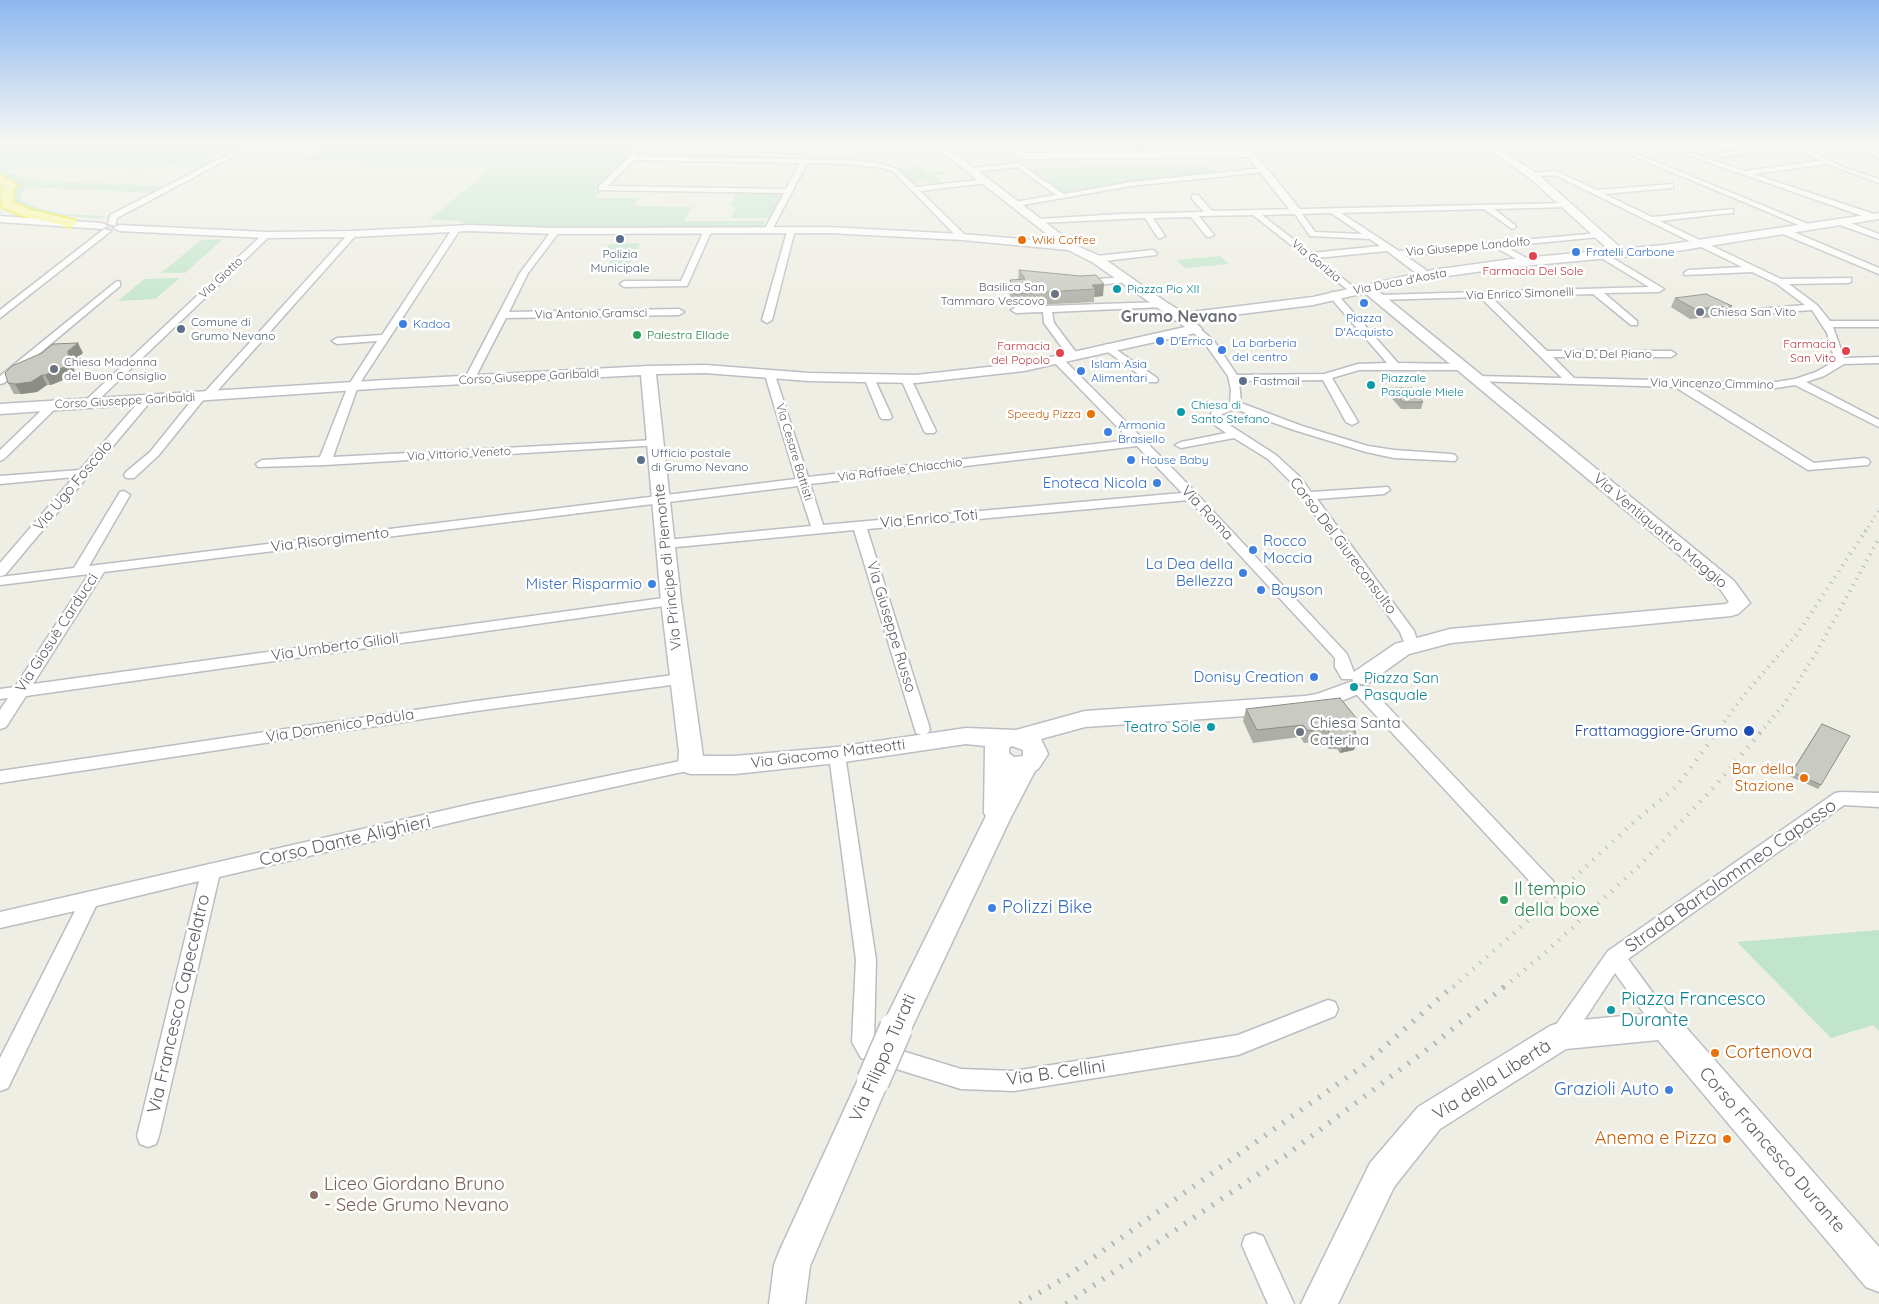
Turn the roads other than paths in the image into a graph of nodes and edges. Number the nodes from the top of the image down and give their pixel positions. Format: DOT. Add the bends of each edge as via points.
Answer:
graph roads {
  1 [pos="5,202"];
  2 [pos="142,202"];
  3 [pos="784,202"];
  4 [pos="928,202"];
  5 [pos="1014,202"];
  6 [pos="1031,202"];
  7 [pos="1199,202"];
  8 [pos="1289,202"];
  9 [pos="1563,202"];
  10 [pos="1616,202"];
  11 [pos="1749,202"];
  12 [pos="1834,202"];
  13 [pos="1017,204"];
  14 [pos="1568,206"];
  15 [pos="1486,208"];
  16 [pos="1333,211"];
  17 [pos="1730,211"];
  18 [pos="1297,212"];
  19 [pos="1254,213"];
  20 [pos="1210,214"];
  21 [pos="1194,215"];
  22 [pos="1148,216"];
  23 [pos="1877,216"];
  24 [pos="0,219"];
  25 [pos="1652,219"];
  26 [pos="1040,221"];
  27 [pos="1840,222"];
  28 [pos="70,223"];
  29 [pos="1809,226"];
  30 [pos="110,227"];
  31 [pos="1512,227"];
  32 [pos="457,228"];
  33 [pos="708,230"];
  34 [pos="768,230"];
  35 [pos="790,230"];
  36 [pos="1781,230"];
  37 [pos="556,232"];
  38 [pos="353,234"];
  39 [pos="267,235"];
  40 [pos="1210,235"];
  41 [pos="1600,235"];
  42 [pos="1161,236"];
  43 [pos="962,237"];
  44 [pos="1371,237"];
  45 [pos="1879,237"];
  46 [pos="1701,243"];
  47 [pos="1497,245"];
  48 [pos="1071,247"];
  49 [pos="1388,248"];
  50 [pos="1153,253"];
  51 [pos="1619,253"];
  52 [pos="1396,254"];
  53 [pos="1601,254"];
  54 [pos="1310,256"];
  55 [pos="1096,259"];
  56 [pos="1525,262"];
  57 [pos="1754,268"];
  58 [pos="1879,272"];
  59 [pos="1688,273"];
  60 [pos="1424,276"];
  61 [pos="1127,280"];
  62 [pos="1848,280"];
  63 [pos="1070,282"];
  64 [pos="1780,282"];
  65 [pos="117,284"];
  66 [pos="624,284"];
  67 [pos="1368,288"];
  68 [pos="1353,291"];
  69 [pos="1595,291"];
  70 [pos="1332,295"];
  71 [pos="1483,295"];
  72 [pos="1380,298"];
  73 [pos="1161,305"];
  74 [pos="1814,307"];
  75 [pos="1047,309"];
  76 [pos="1016,310"];
  77 [pos="679,312"];
  78 [pos="1745,313"];
  79 [pos="0,315"];
  80 [pos="502,315"];
  81 [pos="767,320"];
  82 [pos="1186,320"];
  83 [pos="1634,322"];
  84 [pos="1827,324"];
  85 [pos="1879,324"];
  86 [pos="384,338"];
  87 [pos="337,341"];
  88 [pos="1108,347"];
  89 [pos="1545,354"];
  90 [pos="1671,354"];
  91 [pos="1072,355"];
  92 [pos="1057,359"];
  93 [pos="1879,360"];
  94 [pos="1840,361"];
  95 [pos="1395,366"];
  96 [pos="648,370"];
  97 [pos="1470,373"];
  98 [pos="770,375"];
  99 [pos="1326,377"];
  100 [pos="1233,378"];
  101 [pos="906,379"];
  102 [pos="469,380"];
  103 [pos="870,380"];
  104 [pos="1153,380"];
  105 [pos="1570,380"];
  106 [pos="0,381"];
  107 [pos="1797,382"];
  108 [pos="1676,384"];
  109 [pos="354,385"];
  110 [pos="204,397"];
  111 [pos="146,400"];
  112 [pos="1235,400"];
  113 [pos="89,403"];
  114 [pos="52,406"];
  115 [pos="0,409"];
  116 [pos="886,417"];
  117 [pos="1352,422"];
  118 [pos="1879,424"];
  119 [pos="930,431"];
  120 [pos="1236,434"];
  121 [pos="1139,442"];
  122 [pos="655,443"];
  123 [pos="1181,446"];
  124 [pos="0,457"];
  125 [pos="1451,458"];
  126 [pos="325,461"];
  127 [pos="1864,462"];
  128 [pos="262,464"];
  129 [pos="84,473"];
  130 [pos="130,475"];
  131 [pos="0,480"];
  132 [pos="803,482"];
  133 [pos="1384,490"];
  134 [pos="124,495"];
  135 [pos="1191,496"];
  136 [pos="1309,496"];
  137 [pos="661,498"];
  138 [pos="859,525"];
  139 [pos="818,529"];
  140 [pos="666,544"];
  141 [pos="99,569"];
  142 [pos="79,571"];
  143 [pos="0,572"];
  144 [pos="0,581"];
  145 [pos="671,601"];
  146 [pos="1412,646"];
  147 [pos="681,679"];
  148 [pos="1356,683"];
  149 [pos="19,692"];
  150 [pos="0,694"];
  151 [pos="0,723"];
  152 [pos="922,729"];
  153 [pos="1013,750"];
  154 [pos="837,756"];
  155 [pos="690,765"];
  156 [pos="0,777"];
  157 [pos="1879,800"];
  158 [pos="211,871"];
  159 [pos="1546,886"];
  160 [pos="90,899"];
  161 [pos="0,920"];
  162 [pos="1615,957"];
  163 [pos="1328,1009"];
  164 [pos="1665,1026"];
  165 [pos="1561,1036"];
  166 [pos="0,1081"];
  167 [pos="148,1136"];
  168 [pos="1254,1245"];
  169 [pos="1879,1274"];
  170 [pos="787,1304"];
  171 [pos="1280,1304"];
  172 [pos="1319,1304"];
  1 -- 28 [label="highway" via="28,213"];
  2 -- 30 [label="street" via="113,217"];
  3 -- 34 [label="street"];
  4 -- 43 [label="street"];
  5 -- 13 [label="street"];
  6 -- 13 [label="street"];
  7 -- 20 [label="street"];
  8 -- 18 [label="street"];
  9 -- 14 [label="street"];
  10 -- 25 [label="street"];
  11 -- 29 [label="street"];
  12 -- 23 [label="street"];
  13 -- 26 [label="street"];
  14 -- 15 [label="street"];
  14 -- 41 [label="street"];
  15 -- 16 [label="street"];
  15 -- 31 [label="street"];
  16 -- 18 [label="street"];
  16 -- 44 [label="street"];
  17 -- 25 [label="street"];
  18 -- 19 [label="street"];
  18 -- 44 [label="street" via="1312,234"];
  19 -- 20 [label="street"];
  19 -- 54 [label="street, Via Gorizia"];
  20 -- 21 [label="street"];
  21 -- 22 [label="street"];
  21 -- 40 [label="street"];
  22 -- 26 [label="street"];
  22 -- 42 [label="street"];
  23 -- 27 [label="street, Via Duca d'Aosta"];
  24 -- 28 [label="street"];
  25 -- 46 [label="street"];
  26 -- 48 [label="street"];
  27 -- 29 [label="street, Via Duca d'Aosta"];
  27 -- 45 [label="street"];
  28 -- 30 [label="street"];
  29 -- 36 [label="street, Via Duca d'Aosta"];
  30 -- 39 [label="street"];
  30 -- 79 [label="street"];
  32 -- 37 [label="street"];
  32 -- 38 [label="street"];
  32 -- 86 [label="street"];
  33 -- 34 [label="street"];
  33 -- 37 [label="street"];
  33 -- 66 [label="street" via="684,284"];
  34 -- 35 [label="street"];
  35 -- 43 [label="street"];
  35 -- 81 [label="street"];
  36 -- 46 [label="street, Via Duca d'Aosta"];
  36 -- 58 [label="street"];
  37 -- 80 [label="street" via="524,273"];
  38 -- 39 [label="street"];
  38 -- 110 [label="street"];
  39 -- 113 [label="street, Via Giotto"];
  41 -- 47 [label="street, Via Giuseppe Landolfo"];
  41 -- 51 [label="street"];
  43 -- 48 [label="street"];
  44 -- 49 [label="street"];
  46 -- 51 [label="street, Via Duca d'Aosta"];
  46 -- 57 [label="street"];
  47 -- 52 [label="street, Via Giuseppe Landolfo"];
  47 -- 56 [label="street"];
  48 -- 55 [label="street"];
  49 -- 52 [label="street"];
  49 -- 54 [label="street"];
  50 -- 55 [label="street" via="1128,251"];
  51 -- 53 [label="street, Via Duca d'Aosta"];
  52 -- 60 [label="street" via="1423,272"];
  53 -- 56 [label="street, Via Duca d'Aosta"];
  53 -- 69 [label="street, Via Enrico Simonelli" via="1659,289"];
  54 -- 68 [label="street, Via Gorizia"];
  55 -- 61 [label="street"];
  56 -- 60 [label="street, Via Duca d'Aosta"];
  57 -- 59 [label="street"];
  57 -- 64 [label="street"];
  60 -- 67 [label="street, Via Duca d'Aosta"];
  61 -- 63 [label="street"];
  61 -- 73 [label="street"];
  62 -- 64 [label="street"];
  64 -- 74 [label="street"];
  65 -- 106 [label="street"];
  67 -- 68 [label="street, Via Duca d'Aosta"];
  67 -- 72 [label="street, Via Ventiquattro Maggio"];
  68 -- 70 [label="street, Via Duca d'Aosta"];
  69 -- 71 [label="street, Via Enrico Simonelli"];
  69 -- 83 [label="street"];
  70 -- 82 [label="street, Via Duca d'Aosta" via="1313,301"];
  70 -- 95 [label="street"];
  71 -- 72 [label="street, Via Enrico Simonelli"];
  71 -- 89 [label="street"];
  72 -- 97 [label="street, Via Ventiquattro Maggio"];
  73 -- 75 [label="street"];
  73 -- 82 [label="street"];
  74 -- 78 [label="street"];
  74 -- 84 [label="street"];
  75 -- 76 [label="street"];
  75 -- 91 [label="street" via="1049,323"];
  77 -- 80 [label="street, Via Antonio Gramsci"];
  80 -- 102 [label="street"];
  82 -- 88 [label="street, Via Duca d'Aosta"];
  82 -- 100 [label="street" via="1224,360"];
  84 -- 85 [label="street"];
  84 -- 94 [label="street"];
  86 -- 87 [label="street"];
  86 -- 109 [label="street"];
  88 -- 91 [label="street, Corso Giuseppe Garibaldi"];
  88 -- 104 [label="street"];
  89 -- 90 [label="street, Via D. Del Piano"];
  89 -- 105 [label="street"];
  91 -- 92 [label="street, Corso Giuseppe Garibaldi"];
  92 -- 101 [label="street, Corso Giuseppe Garibaldi" via="1016,368"];
  92 -- 121 [label="street, Via Roma"];
  93 -- 94 [label="street"];
  94 -- 107 [label="street, Via Vincenzo Cimmino" via="1820,374"];
  95 -- 97 [label="street, Via Vincenzo Cimmino"];
  95 -- 99 [label="street, Via Vincenzo Cimmino" via="1358,367"];
  96 -- 98 [label="street, Corso Giuseppe Garibaldi" via="706,369"];
  96 -- 102 [label="street, Corso Giuseppe Garibaldi"];
  96 -- 122 [label="street, Via Principe di Piemonte"];
  97 -- 105 [label="street, Via Vincenzo Cimmino"];
  97 -- 146 [label="street, Via Ventiquattro Maggio" via="1727,584 1740,603 1731,610 1450,636"];
  98 -- 103 [label="street, Corso Giuseppe Garibaldi"];
  98 -- 132 [label="street, Via Cesare Battisti"];
  99 -- 100 [label="street, Via Vincenzo Cimmino"];
  99 -- 117 [label="street"];
  100 -- 112 [label="street"];
  101 -- 103 [label="street, Corso Giuseppe Garibaldi"];
  101 -- 119 [label="street"];
  102 -- 109 [label="street, Corso Giuseppe Garibaldi"];
  103 -- 116 [label="street"];
  105 -- 108 [label="street, Via Vincenzo Cimmino"];
  107 -- 108 [label="street, Via Vincenzo Cimmino" via="1769,386"];
  107 -- 118 [label="street"];
  108 -- 127 [label="street" via="1812,467"];
  109 -- 110 [label="street, Corso Giuseppe Garibaldi"];
  109 -- 126 [label="street"];
  110 -- 111 [label="street, Corso Giuseppe Garibaldi"];
  110 -- 130 [label="street" via="154,454"];
  111 -- 113 [label="street, Corso Giuseppe Garibaldi"];
  111 -- 129 [label="street, Via Ugo Foscolo"];
  112 -- 120 [label="street, Corso Del Giureconsulto" via="1217,412 1214,420"];
  112 -- 125 [label="street" via="1298,428 1366,449"];
  113 -- 114 [label="street, Corso Giuseppe Garibaldi"];
  114 -- 115 [label="street, Corso Giuseppe Garibaldi"];
  114 -- 124 [label="street"];
  120 -- 123 [label="street"];
  120 -- 136 [label="street, Corso Del Giureconsulto" via="1272,457"];
  121 -- 132 [label="street, Via Raffaele Chiacchio"];
  121 -- 135 [label="street, Via Roma"];
  122 -- 126 [label="street, Via Vittorio Veneto"];
  122 -- 137 [label="street, Via Principe di Piemonte"];
  126 -- 128 [label="street, Via Vittorio Veneto"];
  129 -- 131 [label="street"];
  129 -- 143 [label="street, Via Ugo Foscolo"];
  132 -- 137 [label="street, Via Raffaele Chiacchio"];
  132 -- 139 [label="street, Via Cesare Battisti"];
  133 -- 136 [label="street"];
  134 -- 142 [label="street"];
  135 -- 138 [label="street, Via Enrico Toti"];
  135 -- 148 [label="street, Via Roma" via="1342,657 1343,667"];
  136 -- 146 [label="street, Corso Del Giureconsulto" via="1407,630"];
  137 -- 140 [label="street, Via Principe di Piemonte"];
  137 -- 141 [label="street, Via Risorgimento"];
  138 -- 139 [label="street, Via Enrico Toti"];
  138 -- 152 [label="street, Via Giuseppe Russo"];
  139 -- 140 [label="street, Via Enrico Toti"];
  140 -- 145 [label="street, Via Principe di Piemonte"];
  141 -- 142 [label="street, Via Risorgimento"];
  141 -- 149 [label="street, Via Giosuè Carducci"];
  142 -- 144 [label="street, Via Risorgimento"];
  145 -- 147 [label="street, Via Principe di Piemonte"];
  145 -- 149 [label="street, Via Umberto Gilioli"];
  146 -- 148 [label="street, Via Ventiquattro Maggio" via="1402,649"];
  147 -- 155 [label="street, Via Principe di Piemonte"];
  147 -- 156 [label="street, Via Domenico Padula" via="466,707"];
  148 -- 153 [label="street" via="1322,701 1305,704 1085,719 1060,738"];
  148 -- 159 [label="street"];
  149 -- 150 [label="street, Via Umberto Gilioli"];
  149 -- 151 [label="street, Via Giosuè Carducci"];
  153 -- 154 [label="street, Via Giacomo Matteotti" via="966,736"];
  153 -- 170 [label="street, Via Filippo Turati, bridge" via="997,819 896,1028 792,1266"];
  154 -- 155 [label="street, Via Giacomo Matteotti" via="735,765"];
  154 -- 163 [label="street, Via B. Cellini" via="866,960 863,1042 869,1051 961,1079 1014,1081 1238,1045"];
  155 -- 158 [label="street, Corso Dante Alighieri"];
  157 -- 162 [label="street, Strada Bartolommeo Capasso" via="1841,798"];
  158 -- 160 [label="street, Corso Dante Alighieri"];
  158 -- 167 [label="street, Via Francesco Capecelatro"];
  160 -- 161 [label="street, Corso Dante Alighieri"];
  160 -- 166 [label="street"];
  162 -- 164 [label="street"];
  162 -- 165 [label="street"];
  164 -- 165 [label="street"];
  164 -- 169 [label="street, Corso Francesco Durante"];
  165 -- 172 [label="street, Via della Libertà" via="1429,1118 1382,1175"];
  168 -- 171 [label="street"];
}
